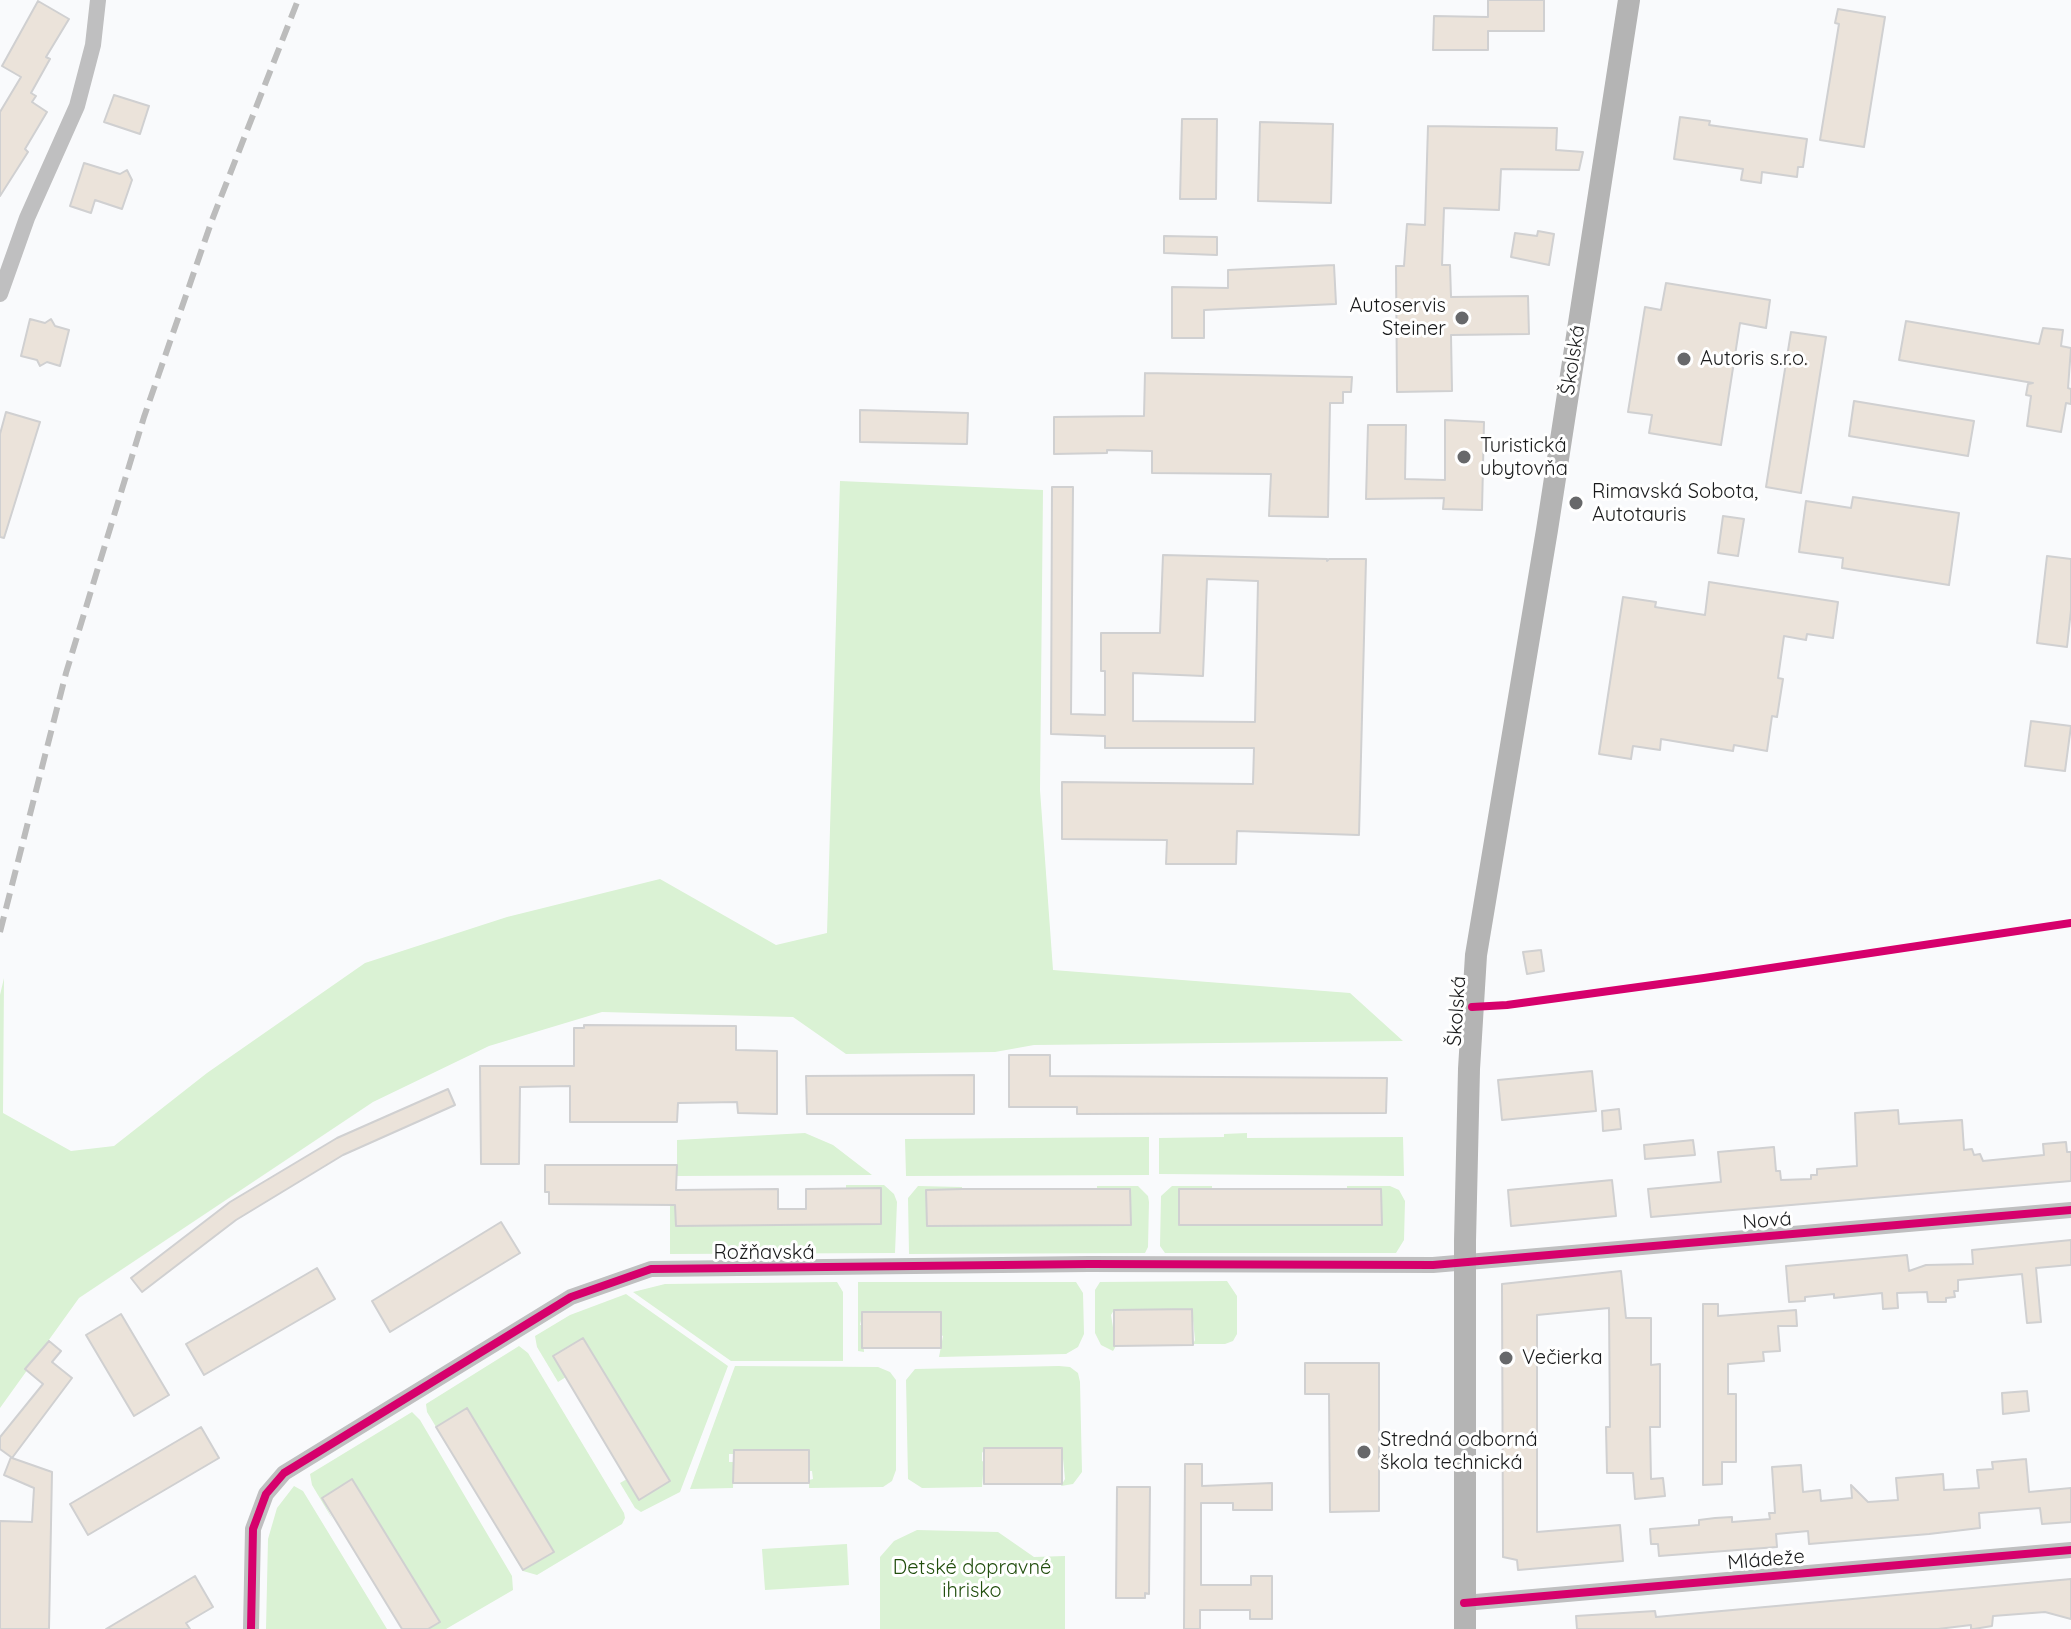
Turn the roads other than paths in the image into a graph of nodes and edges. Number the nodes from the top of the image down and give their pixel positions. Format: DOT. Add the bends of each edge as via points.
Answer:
graph roads {
  1 [pos="98,0"];
  2 [pos="1629,0"];
  3 [pos="0,294"];
  4 [pos="2071,1210"];
  5 [pos="1465,1263"];
  6 [pos="2071,1550"];
  7 [pos="1464,1603"];
  8 [pos="251,1629"];
  9 [pos="1465,1629"];
  1 -- 3 [label="street" via="77,106"];
  2 -- 5 [label="main road, Školská" via="1476,955"];
  4 -- 5 [label="street, Nová"];
  5 -- 7 [label="main road, Školská"];
  5 -- 8 [label="street, Rožňavská" via="651,1269 571,1297 284,1473 266,1494 253,1529"];
  6 -- 7 [label="street, Mládeže"];
  7 -- 9 [label="main road, Školská"];
}
